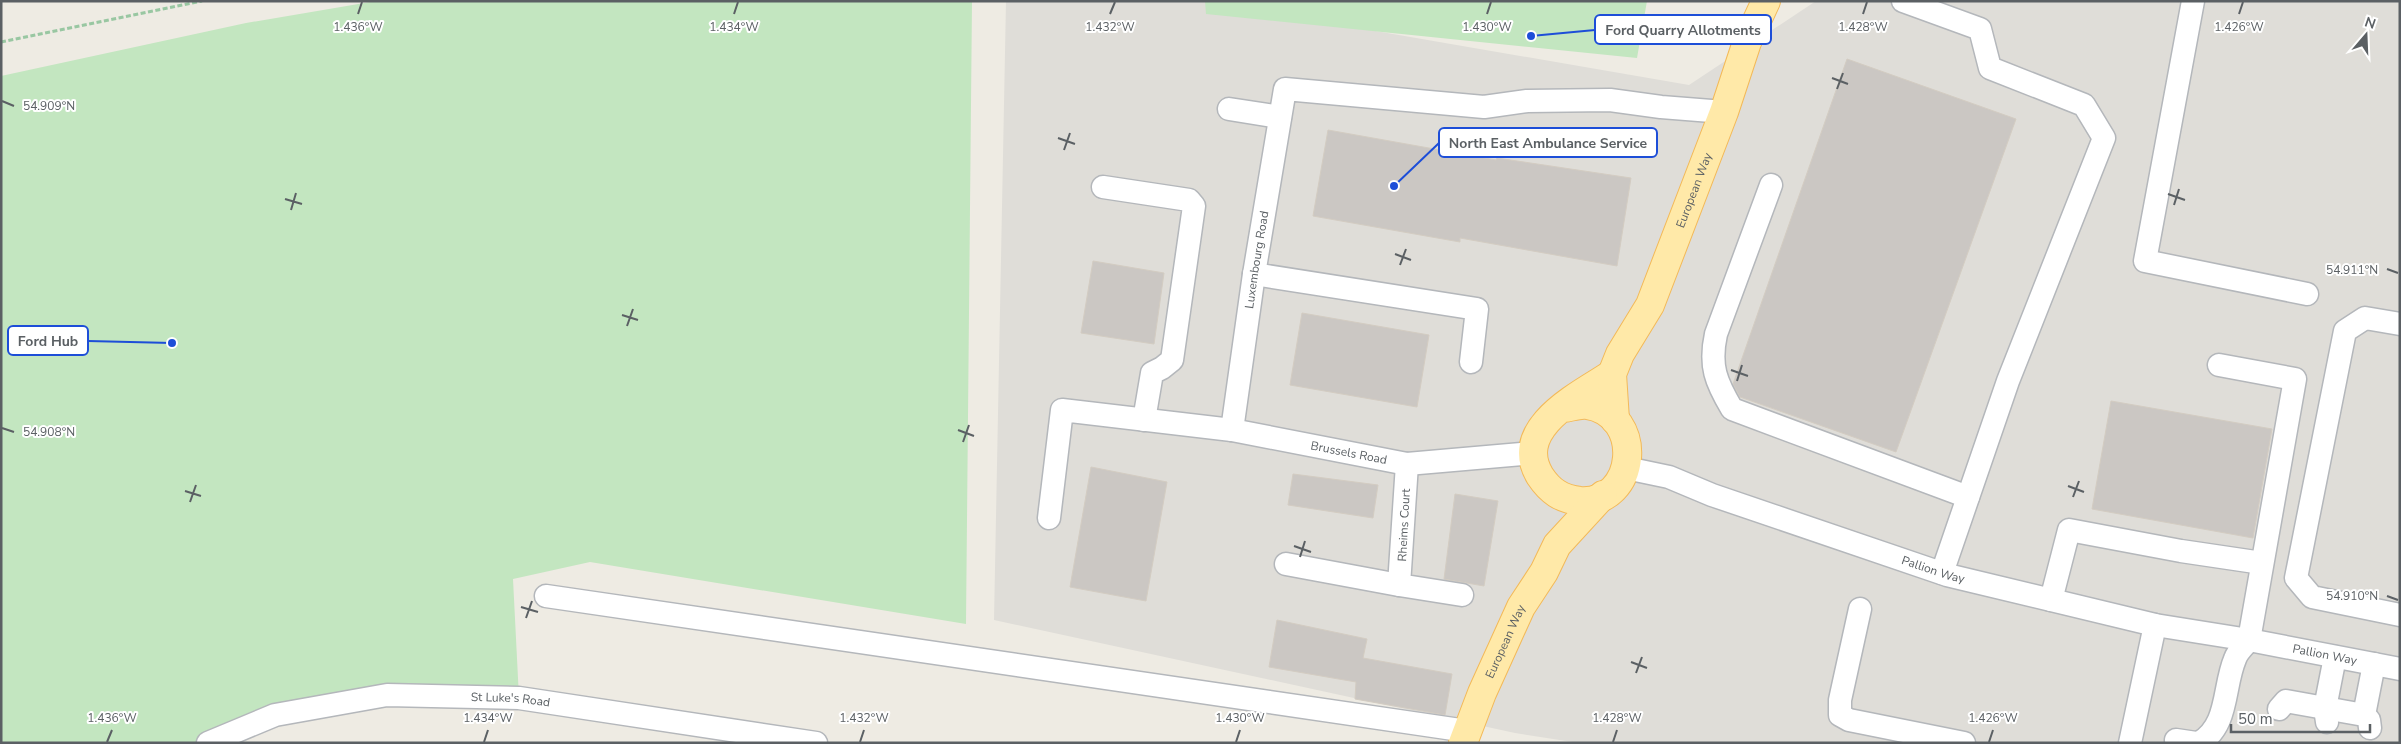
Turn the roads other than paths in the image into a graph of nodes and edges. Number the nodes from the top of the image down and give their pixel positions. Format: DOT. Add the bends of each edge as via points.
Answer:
graph roads {
  1 [pos="1766,1"];
  2 [pos="1904,1"];
  3 [pos="2193,1"];
  4 [pos="1229,109"];
  5 [pos="1724,112"];
  6 [pos="1280,117"];
  7 [pos="1772,185"];
  8 [pos="1103,187"];
  9 [pos="1254,274"];
  10 [pos="2307,294"];
  11 [pos="2400,324"];
  12 [pos="1471,362"];
  13 [pos="2219,365"];
  14 [pos="1612,374"];
  15 [pos="1564,408"];
  16 [pos="1144,420"];
  17 [pos="1614,420"];
  18 [pos="1232,430"];
  19 [pos="1533,453"];
  20 [pos="1407,464"];
  21 [pos="1626,468"];
  22 [pos="1548,488"];
  23 [pos="1603,495"];
  24 [pos="1968,497"];
  25 [pos="1049,518"];
  26 [pos="1557,545"];
  27 [pos="2262,563"];
  28 [pos="1286,564"];
  29 [pos="1942,574"];
  30 [pos="1399,585"];
  31 [pos="546,596"];
  32 [pos="1462,596"];
  33 [pos="2051,600"];
  34 [pos="1860,610"];
  35 [pos="2400,615"];
  36 [pos="2155,625"];
  37 [pos="2249,640"];
  38 [pos="2335,657"];
  39 [pos="2374,664"];
  40 [pos="2400,669"];
  41 [pos="2279,709"];
  42 [pos="2326,715"];
  43 [pos="1465,737"];
  44 [pos="802,742"];
  45 [pos="2190,742"];
  46 [pos="208,743"];
  47 [pos="1964,743"];
  48 [pos="2130,743"];
  1 -- 5 [label="main road, European Way" via="1747,42"];
  2 -- 24 [label="street" via="1980,29 1990,68 2084,104 2104,138 2008,381"];
  3 -- 10 [label="street" via="2145,260"];
  4 -- 6 [label="street"];
  5 -- 6 [label="street, Luxembourg Road" via="1610,100 1527,101 1484,108 1284,89"];
  5 -- 14 [label="main road, European Way" via="1650,305 1620,354"];
  6 -- 9 [label="street, Luxembourg Road"];
  7 -- 24 [label="street" via="1716,334 1712,353 1716,383 1732,409"];
  8 -- 16 [label="street" via="1189,200 1194,206 1172,360 1152,373"];
  9 -- 12 [label="street" via="1477,309"];
  9 -- 18 [label="street, Luxembourg Road"];
  11 -- 35 [label="street" via="2365,318 2345,331 2296,578 2312,597"];
  13 -- 27 [label="street" via="2295,379"];
  14 -- 15 [label="main road"];
  14 -- 17 [label="main road"];
  15 -- 17 [label="main road" via="1587,405 1609,414"];
  15 -- 19 [label="main road" via="1552,414 1539,430"];
  16 -- 18 [label="street, Brussels Road"];
  16 -- 25 [label="street, Brussels Road" via="1062,410"];
  17 -- 21 [label="main road" via="1623,430 1629,452"];
  18 -- 20 [label="street, Brussels Road"];
  19 -- 20 [label="street, Brussels Road"];
  19 -- 22 [label="main road" via="1535,467"];
  20 -- 30 [label="street, Rheims Court"];
  21 -- 23 [label="main road" via="1618,483"];
  21 -- 29 [label="street, Pallion Way" via="1669,477 1712,495"];
  22 -- 23 [label="main road" via="1572,500 1584,501"];
  22 -- 26 [label="main road"];
  23 -- 26 [label="main road, European Way"];
  24 -- 29 [label="street"];
  26 -- 43 [label="main road, European Way" via="1521,607"];
  27 -- 33 [label="street" via="2069,530"];
  27 -- 37 [label="street"];
  28 -- 30 [label="street"];
  29 -- 33 [label="street, Pallion Way"];
  30 -- 32 [label="street"];
  31 -- 43 [label="street"];
  33 -- 36 [label="street, Pallion Way"];
  34 -- 47 [label="street" via="1840,700 1840,715 1849,720"];
  36 -- 37 [label="street, Pallion Way"];
  36 -- 48 [label="street"];
  37 -- 38 [label="street, Pallion Way"];
  37 -- 45 [label="street" via="2234,659 2219,723 2209,737"];
  38 -- 39 [label="street, Pallion Way"];
  38 -- 42 [label="street"];
  39 -- 40 [label="street, Pallion Way"];
  39 -- 42 [label="street" via="2367,721"];
  41 -- 42 [label="street" via="2286,702"];
  44 -- 46 [label="street, St Luke's Road" via="519,698 387,695 275,715"];
}
